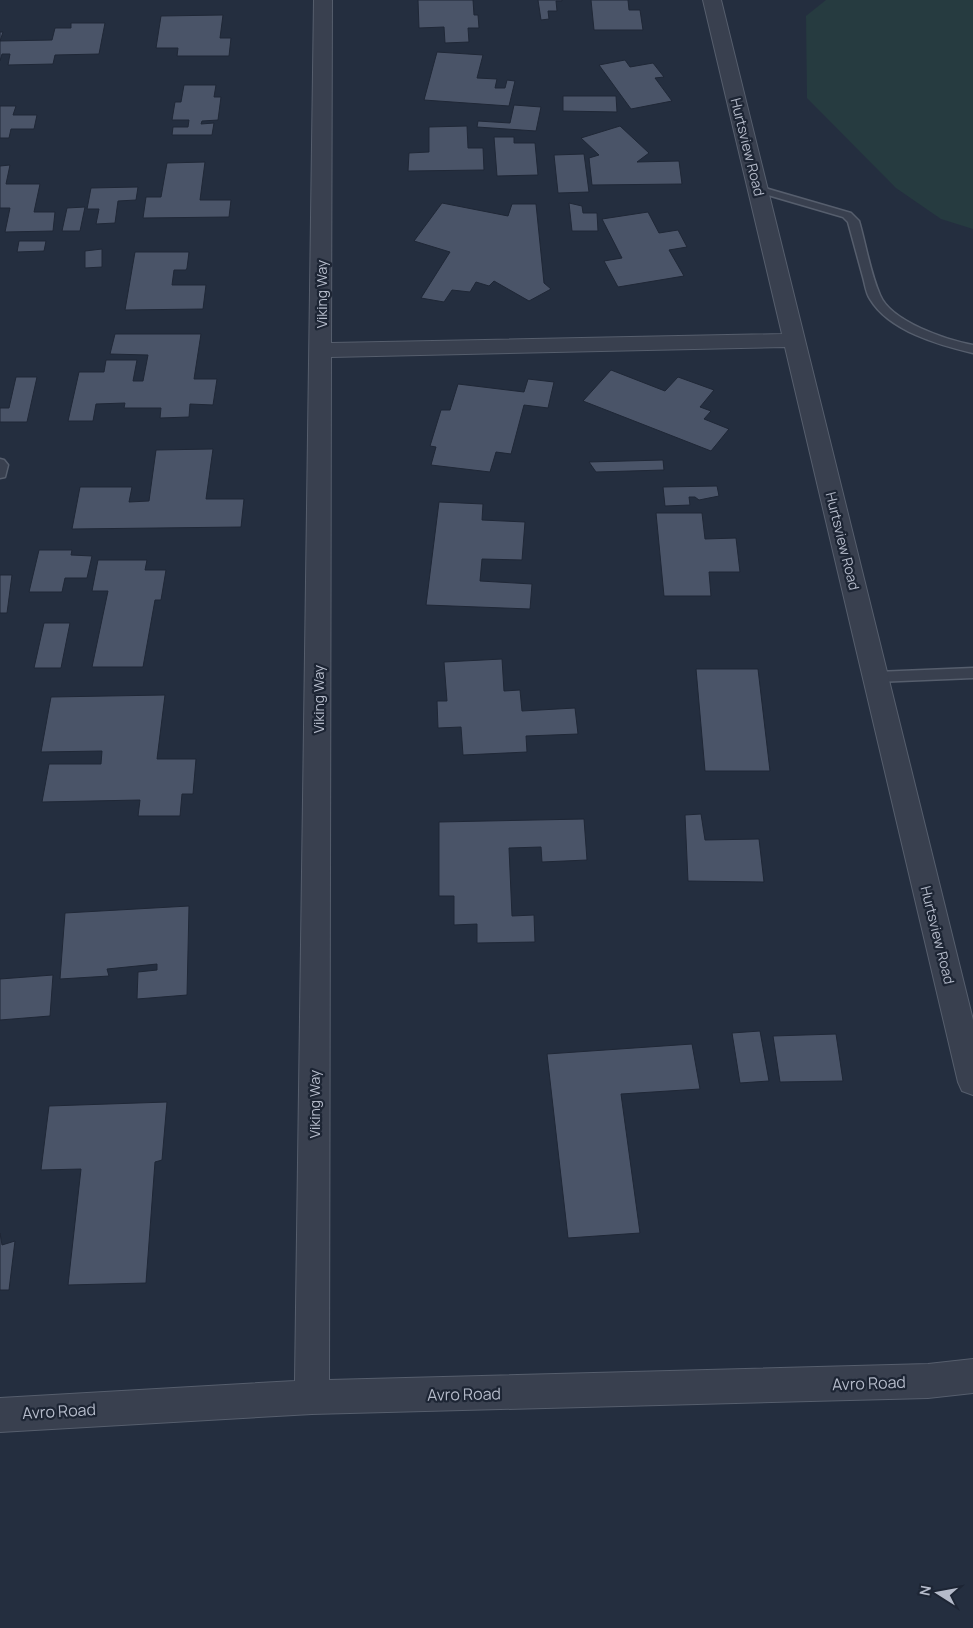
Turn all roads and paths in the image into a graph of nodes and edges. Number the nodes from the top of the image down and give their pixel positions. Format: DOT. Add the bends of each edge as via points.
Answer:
graph roads {
  1 [pos="323,0"];
  2 [pos="712,0"];
  3 [pos="758,189"];
  4 [pos="794,340"];
  5 [pos="973,349"];
  6 [pos="321,350"];
  7 [pos="0,463"];
  8 [pos="0,474"];
  9 [pos="973,673"];
  10 [pos="876,677"];
  11 [pos="973,1082"];
  12 [pos="973,1376"];
  13 [pos="312,1397"];
  14 [pos="0,1415"];
  1 -- 6 [label="street, Viking Way"];
  2 -- 3 [label="street, Hurtsview Road"];
  3 -- 4 [label="street, Hurtsview Road"];
  3 -- 5 [label="lane" via="847,215 853,221 875,298 880,305 897,321 943,343"];
  4 -- 6 [label="street"];
  4 -- 10 [label="street, Hurtsview Road"];
  6 -- 13 [label="street, Viking Way"];
  7 -- 8 [label="lane"];
  9 -- 10 [label="lane"];
  10 -- 11 [label="street, Hurtsview Road"];
  12 -- 13 [label="street, Avro Road" via="928,1381"];
  13 -- 14 [label="street, Avro Road"];
}
